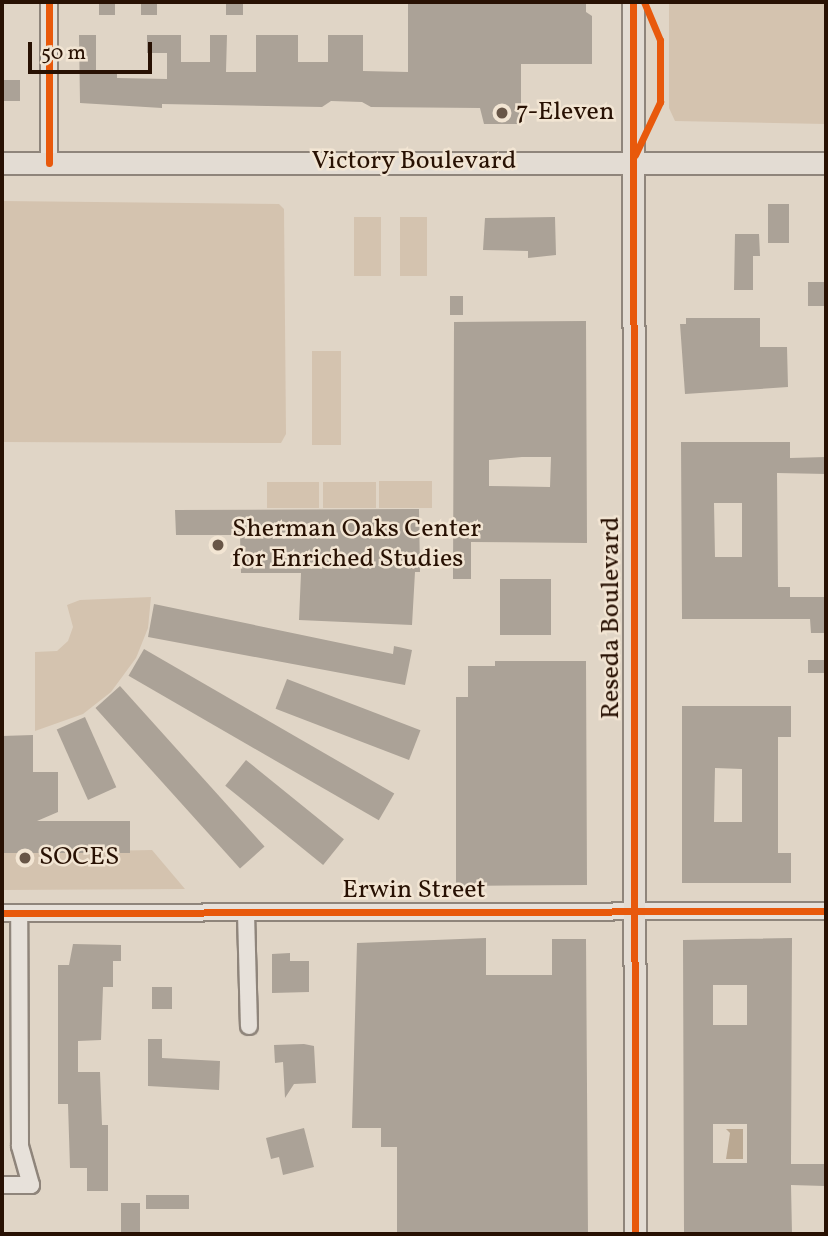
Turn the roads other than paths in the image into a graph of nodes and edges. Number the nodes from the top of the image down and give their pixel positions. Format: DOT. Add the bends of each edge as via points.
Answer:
graph roads {
  1 [pos="49,2"];
  2 [pos="632,2"];
  3 [pos="632,162"];
  4 [pos="2,163"];
  5 [pos="50,163"];
  6 [pos="826,163"];
  7 [pos="826,911"];
  8 [pos="634,912"];
  9 [pos="2,913"];
  10 [pos="19,913"];
  11 [pos="246,913"];
  12 [pos="249,1026"];
  13 [pos="2,1185"];
  14 [pos="635,1234"];
  1 -- 5 [label="street"];
  2 -- 3 [label="main road, Reseda Boulevard"];
  3 -- 5 [label="main road, Victory Boulevard"];
  3 -- 6 [label="main road, Victory Boulevard"];
  3 -- 8 [label="main road, Reseda Boulevard"];
  4 -- 5 [label="main road, Victory Boulevard"];
  7 -- 8 [label="street, Erwin Street"];
  8 -- 11 [label="street, Erwin Street"];
  8 -- 14 [label="main road, Reseda Boulevard"];
  9 -- 10 [label="street, Erwin Street"];
  10 -- 11 [label="street, Erwin Street"];
  10 -- 13 [label="street" via="20,1146 31,1185"];
  11 -- 12 [label="street"];
}
